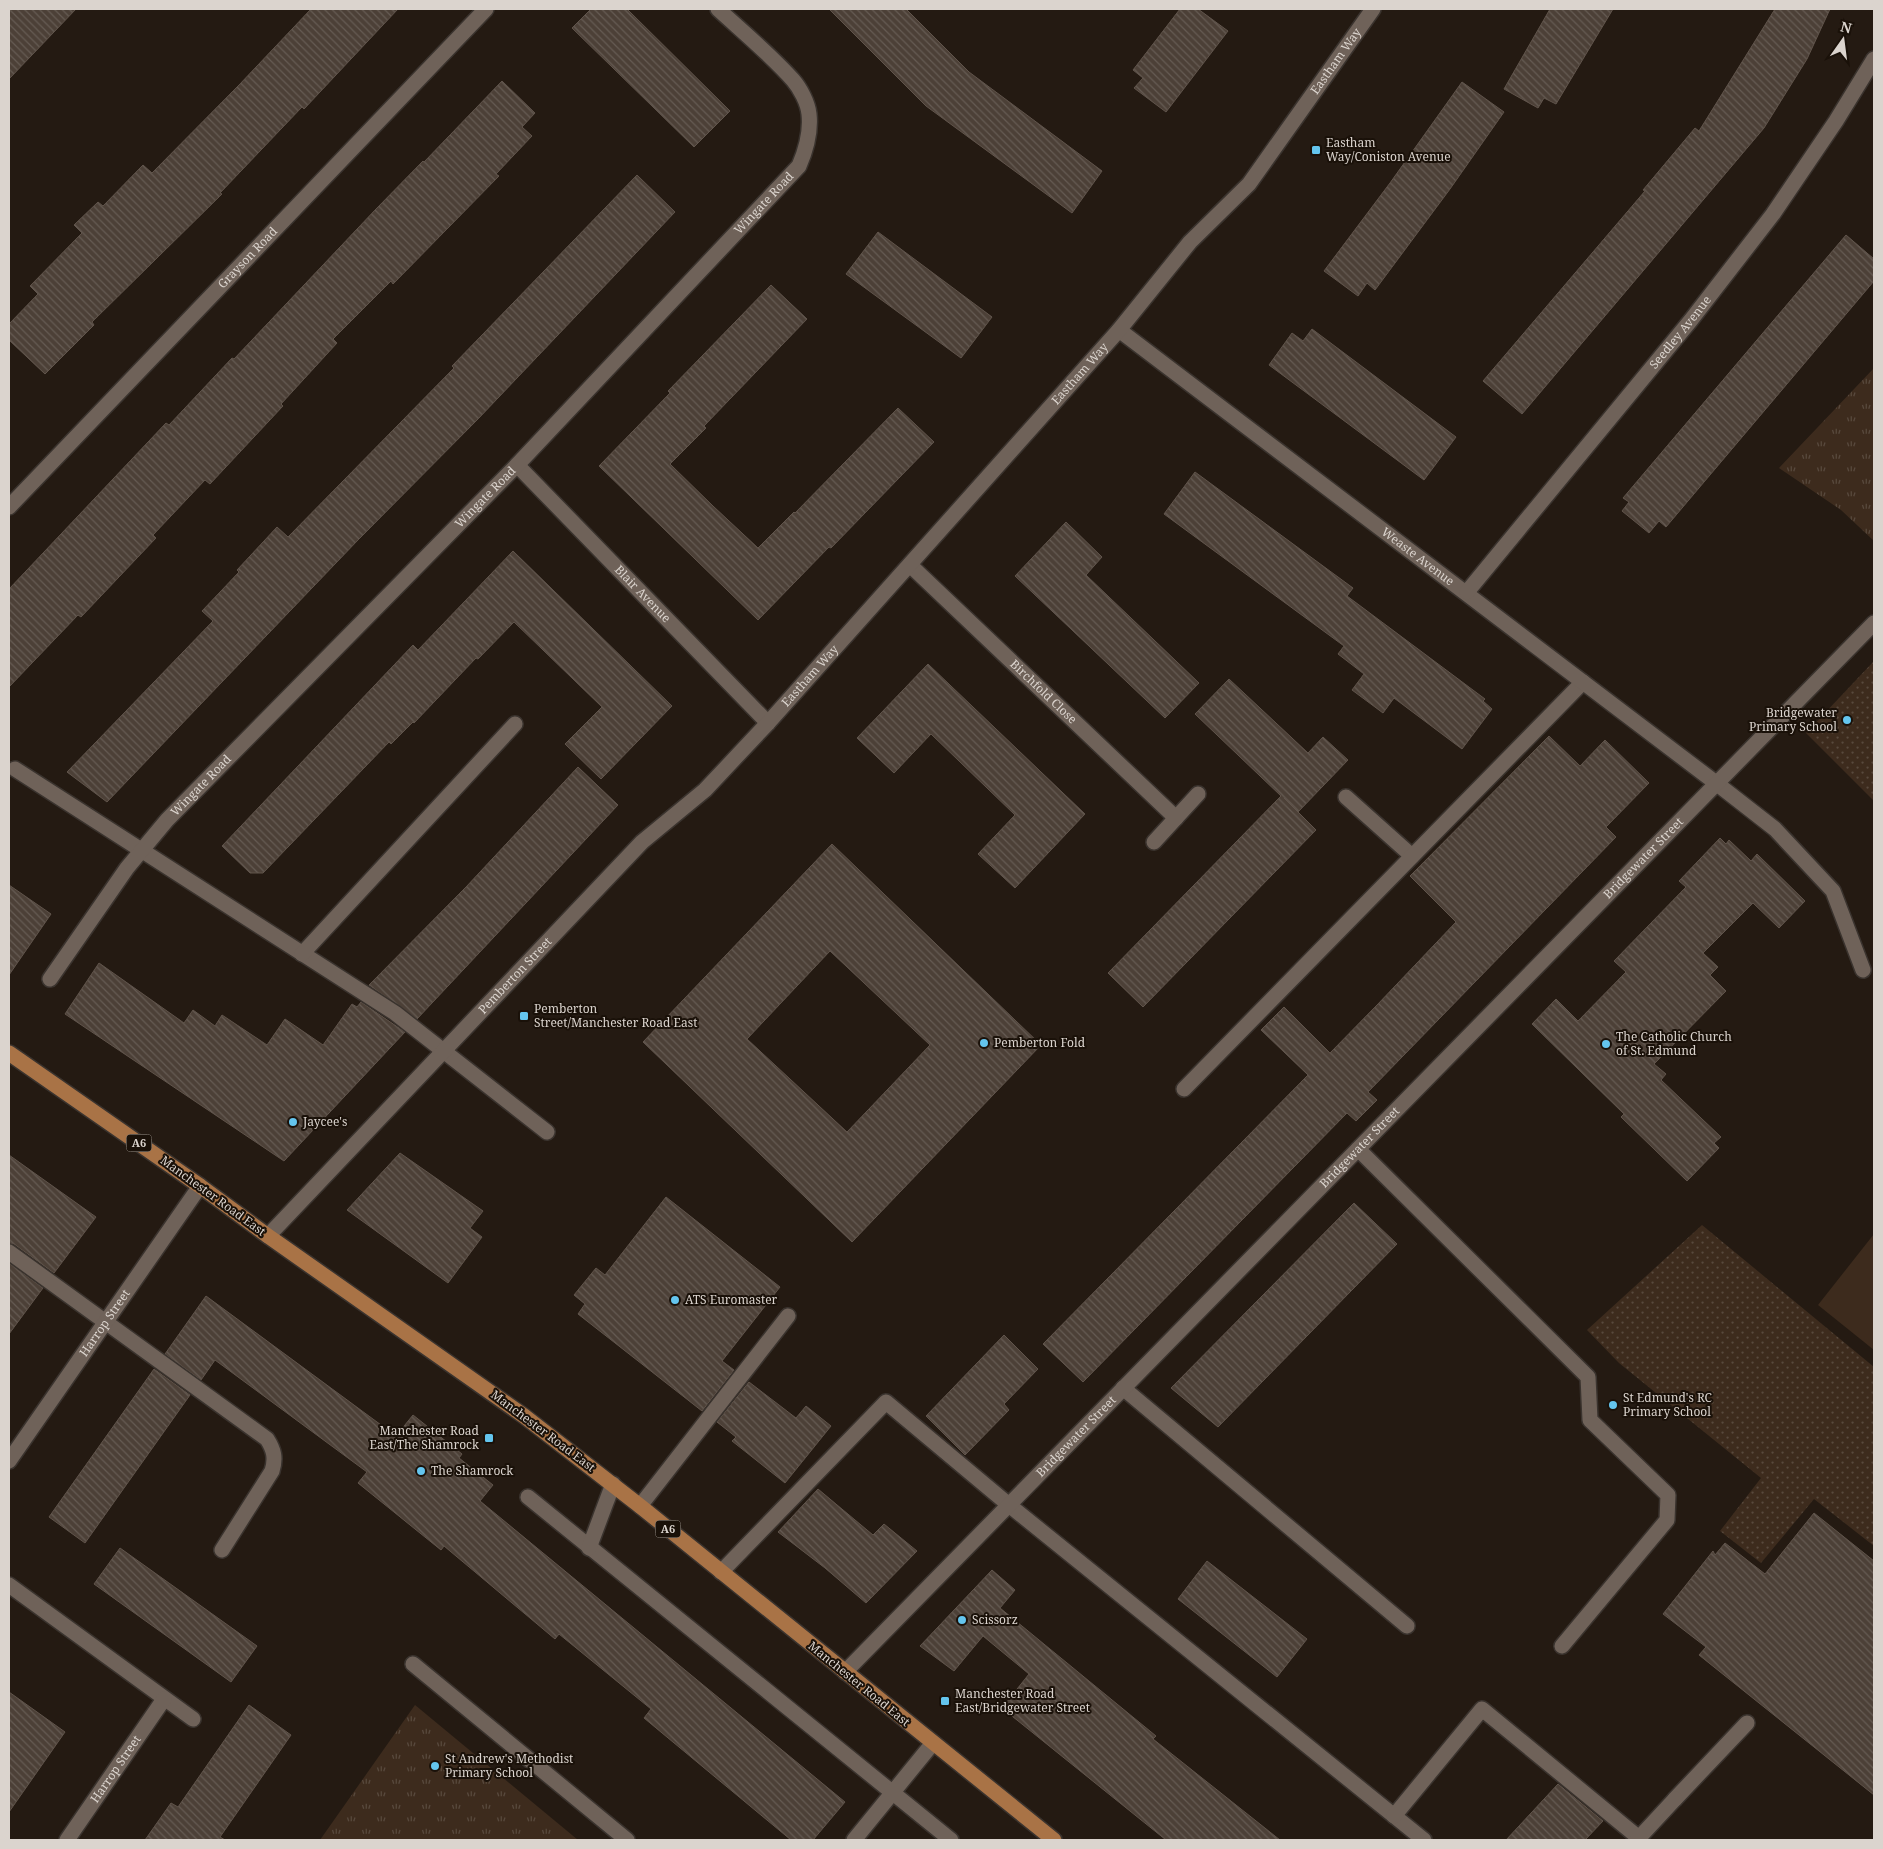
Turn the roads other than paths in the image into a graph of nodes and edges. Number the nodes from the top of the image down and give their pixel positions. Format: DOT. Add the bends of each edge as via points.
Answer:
graph roads {
  1 [pos="486,9"];
  2 [pos="718,9"];
  3 [pos="1373,9"];
  4 [pos="1874,59"];
  5 [pos="1119,330"];
  6 [pos="517,465"];
  7 [pos="9,507"];
  8 [pos="910,565"];
  9 [pos="1466,592"];
  10 [pos="1874,623"];
  11 [pos="1583,682"];
  12 [pos="768,723"];
  13 [pos="515,724"];
  14 [pos="15,768"];
  15 [pos="1716,783"];
  16 [pos="1198,794"];
  17 [pos="1346,797"];
  18 [pos="1176,818"];
  19 [pos="1154,842"];
  20 [pos="142,850"];
  21 [pos="1412,856"];
  22 [pos="302,954"];
  23 [pos="1863,970"];
  24 [pos="50,979"];
  25 [pos="444,1051"];
  26 [pos="9,1053"];
  27 [pos="1184,1089"];
  28 [pos="547,1132"];
  29 [pos="1358,1149"];
  30 [pos="200,1186"];
  31 [pos="268,1236"];
  32 [pos="9,1252"];
  33 [pos="788,1316"];
  34 [pos="106,1322"];
  35 [pos="1123,1388"];
  36 [pos="9,1461"];
  37 [pos="613,1484"];
  38 [pos="528,1497"];
  39 [pos="1009,1505"];
  40 [pos="640,1506"];
  41 [pos="589,1548"];
  42 [pos="222,1550"];
  43 [pos="721,1572"];
  44 [pos="9,1585"];
  45 [pos="1407,1626"];
  46 [pos="1562,1646"];
  47 [pos="413,1664"];
  48 [pos="845,1672"];
  49 [pos="164,1699"];
  50 [pos="193,1719"];
  51 [pos="1747,1723"];
  52 [pos="933,1743"];
  53 [pos="892,1793"];
  54 [pos="1394,1816"];
  55 [pos="1638,1839"];
  56 [pos="68,1840"];
  57 [pos="627,1840"];
  58 [pos="854,1840"];
  59 [pos="951,1840"];
  60 [pos="1054,1840"];
  61 [pos="1424,1840"];
  1 -- 7 [label="street, Grayson Road"];
  2 -- 6 [label="street, Wingate Road" via="794,81 804,98 809,114 808,132 806,150 799,166"];
  3 -- 5 [label="street, Eastham Way" via="1249,184 1190,242"];
  4 -- 9 [label="street, Seedley Avenue" via="1773,214 1691,320"];
  5 -- 8 [label="street, Eastham Way"];
  5 -- 9 [label="street, Weaste Avenue"];
  6 -- 12 [label="street, Blair Avenue"];
  6 -- 20 [label="street, Wingate Road" via="174,813"];
  8 -- 12 [label="street, Eastham Way"];
  8 -- 18 [label="street, Birchfold Close"];
  9 -- 11 [label="street, Weaste Avenue"];
  10 -- 15 [label="street, Bridgewater Street"];
  11 -- 15 [label="street, Weaste Avenue"];
  11 -- 21 [label="street"];
  12 -- 25 [label="street, Pemberton Street" via="706,790 642,842"];
  13 -- 22 [label="street"];
  14 -- 20 [label="street"];
  15 -- 23 [label="street, Weaste Avenue" via="1775,829 1833,891"];
  15 -- 29 [label="street, Bridgewater Street"];
  16 -- 18 [label="street"];
  17 -- 21 [label="street"];
  18 -- 19 [label="street"];
  20 -- 22 [label="street"];
  20 -- 24 [label="street, Wingate Road"];
  21 -- 27 [label="street"];
  22 -- 25 [label="street" via="395,1013"];
  25 -- 28 [label="street"];
  25 -- 31 [label="street, Pemberton Street"];
  26 -- 30 [label="main road, Manchester Road East / A6"];
  29 -- 35 [label="street, Bridgewater Street"];
  29 -- 46 [label="street" via="1588,1377 1590,1420 1668,1495 1667,1520"];
  30 -- 31 [label="main road, Manchester Road East / A6"];
  30 -- 34 [label="street, Harrop Street"];
  31 -- 37 [label="main road, Manchester Road East / A6" via="524,1416"];
  32 -- 34 [label="street"];
  33 -- 40 [label="street"];
  34 -- 36 [label="street, Harrop Street"];
  34 -- 42 [label="street" via="267,1438 273,1449 275,1461 272,1472"];
  35 -- 39 [label="street, Bridgewater Street"];
  35 -- 45 [label="street"];
  37 -- 40 [label="main road, Manchester Road East / A6"];
  37 -- 41 [label="street"];
  38 -- 41 [label="street"];
  39 -- 43 [label="street" via="886,1402"];
  39 -- 48 [label="street, Bridgewater Street"];
  39 -- 54 [label="street"];
  40 -- 43 [label="main road, Manchester Road East / A6"];
  41 -- 53 [label="street"];
  43 -- 48 [label="main road, Manchester Road East / A6"];
  44 -- 49 [label="street"];
  47 -- 57 [label="street"];
  48 -- 52 [label="main road, Manchester Road East / A6"];
  49 -- 50 [label="street"];
  49 -- 56 [label="street, Harrop Street"];
  51 -- 55 [label="street"];
  52 -- 53 [label="street"];
  52 -- 60 [label="main road, Manchester Road East / A6"];
  53 -- 58 [label="street"];
  53 -- 59 [label="street"];
  54 -- 55 [label="street" via="1482,1709"];
  54 -- 61 [label="street"];
}
